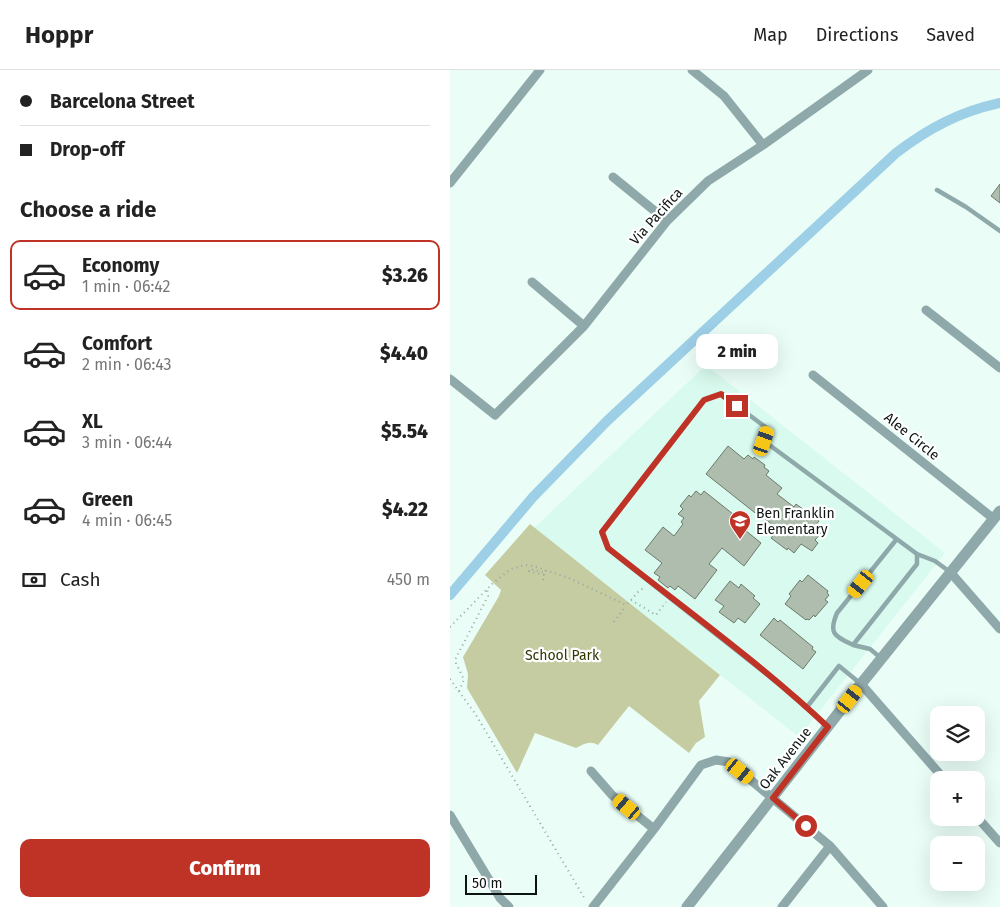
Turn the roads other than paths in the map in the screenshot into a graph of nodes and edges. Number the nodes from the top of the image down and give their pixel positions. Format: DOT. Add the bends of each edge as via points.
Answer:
graph roads {
  1 [pos="540,70"];
  2 [pos="692,70"];
  3 [pos="868,70"];
  4 [pos="763,145"];
  5 [pos="613,177"];
  6 [pos="450,183"];
  7 [pos="938,190"];
  8 [pos="667,221"];
  9 [pos="1000,231"];
  10 [pos="532,282"];
  11 [pos="926,310"];
  12 [pos="584,326"];
  13 [pos="1000,368"];
  14 [pos="813,375"];
  15 [pos="450,379"];
  16 [pos="997,515"];
  17 [pos="896,540"];
  18 [pos="917,554"];
  19 [pos="951,573"];
  20 [pos="1000,629"];
  21 [pos="853,645"];
  22 [pos="882,659"];
  23 [pos="861,684"];
  24 [pos="807,707"];
  25 [pos="828,727"];
  26 [pos="591,771"];
  27 [pos="937,771"];
  28 [pos="773,798"];
  29 [pos="450,815"];
  30 [pos="985,826"];
  31 [pos="654,829"];
  32 [pos="1000,843"];
  33 [pos="830,846"];
  34 [pos="509,907"];
  35 [pos="593,907"];
  36 [pos="688,907"];
  37 [pos="782,907"];
  38 [pos="883,907"];
  1 -- 6 [label="street"];
  2 -- 4 [label="street" via="724,96"];
  3 -- 4 [label="street, Via Pacifica"];
  4 -- 8 [label="street, Via Pacifica" via="708,181"];
  5 -- 8 [label="street"];
  7 -- 9 [label="lane"];
  8 -- 12 [label="street, Via Pacifica"];
  10 -- 12 [label="street"];
  11 -- 13 [label="street"];
  12 -- 15 [label="street, Via Pacifica" via="495,415"];
  14 -- 16 [label="street, Alee Circle"];
  16 -- 19 [label="street, Oak Avenue"];
  17 -- 18 [label="lane"];
  17 -- 21 [label="lane" via="837,614 832,625 836,636"];
  17 -- 24 [label="lane" via="764,441 768,429 721,394 704,400 602,532 608,548"];
  18 -- 19 [label="lane"];
  18 -- 21 [label="lane" via="917,564"];
  19 -- 20 [label="street"];
  19 -- 22 [label="street, Oak Avenue"];
  21 -- 22 [label="lane" via="870,649"];
  22 -- 23 [label="street, Oak Avenue"];
  23 -- 24 [label="lane" via="839,666"];
  23 -- 25 [label="street, Oak Avenue"];
  23 -- 27 [label="street"];
  24 -- 25 [label="lane"];
  25 -- 28 [label="street, Oak Avenue"];
  26 -- 31 [label="street" via="612,794"];
  28 -- 31 [label="street" via="729,762 716,760 701,765"];
  28 -- 33 [label="street"];
  28 -- 36 [label="street, Oak Avenue"];
  29 -- 34 [label="street" via="500,898"];
  30 -- 32 [label="street"];
  31 -- 35 [label="street"];
  33 -- 37 [label="street"];
  33 -- 38 [label="street"];
}
